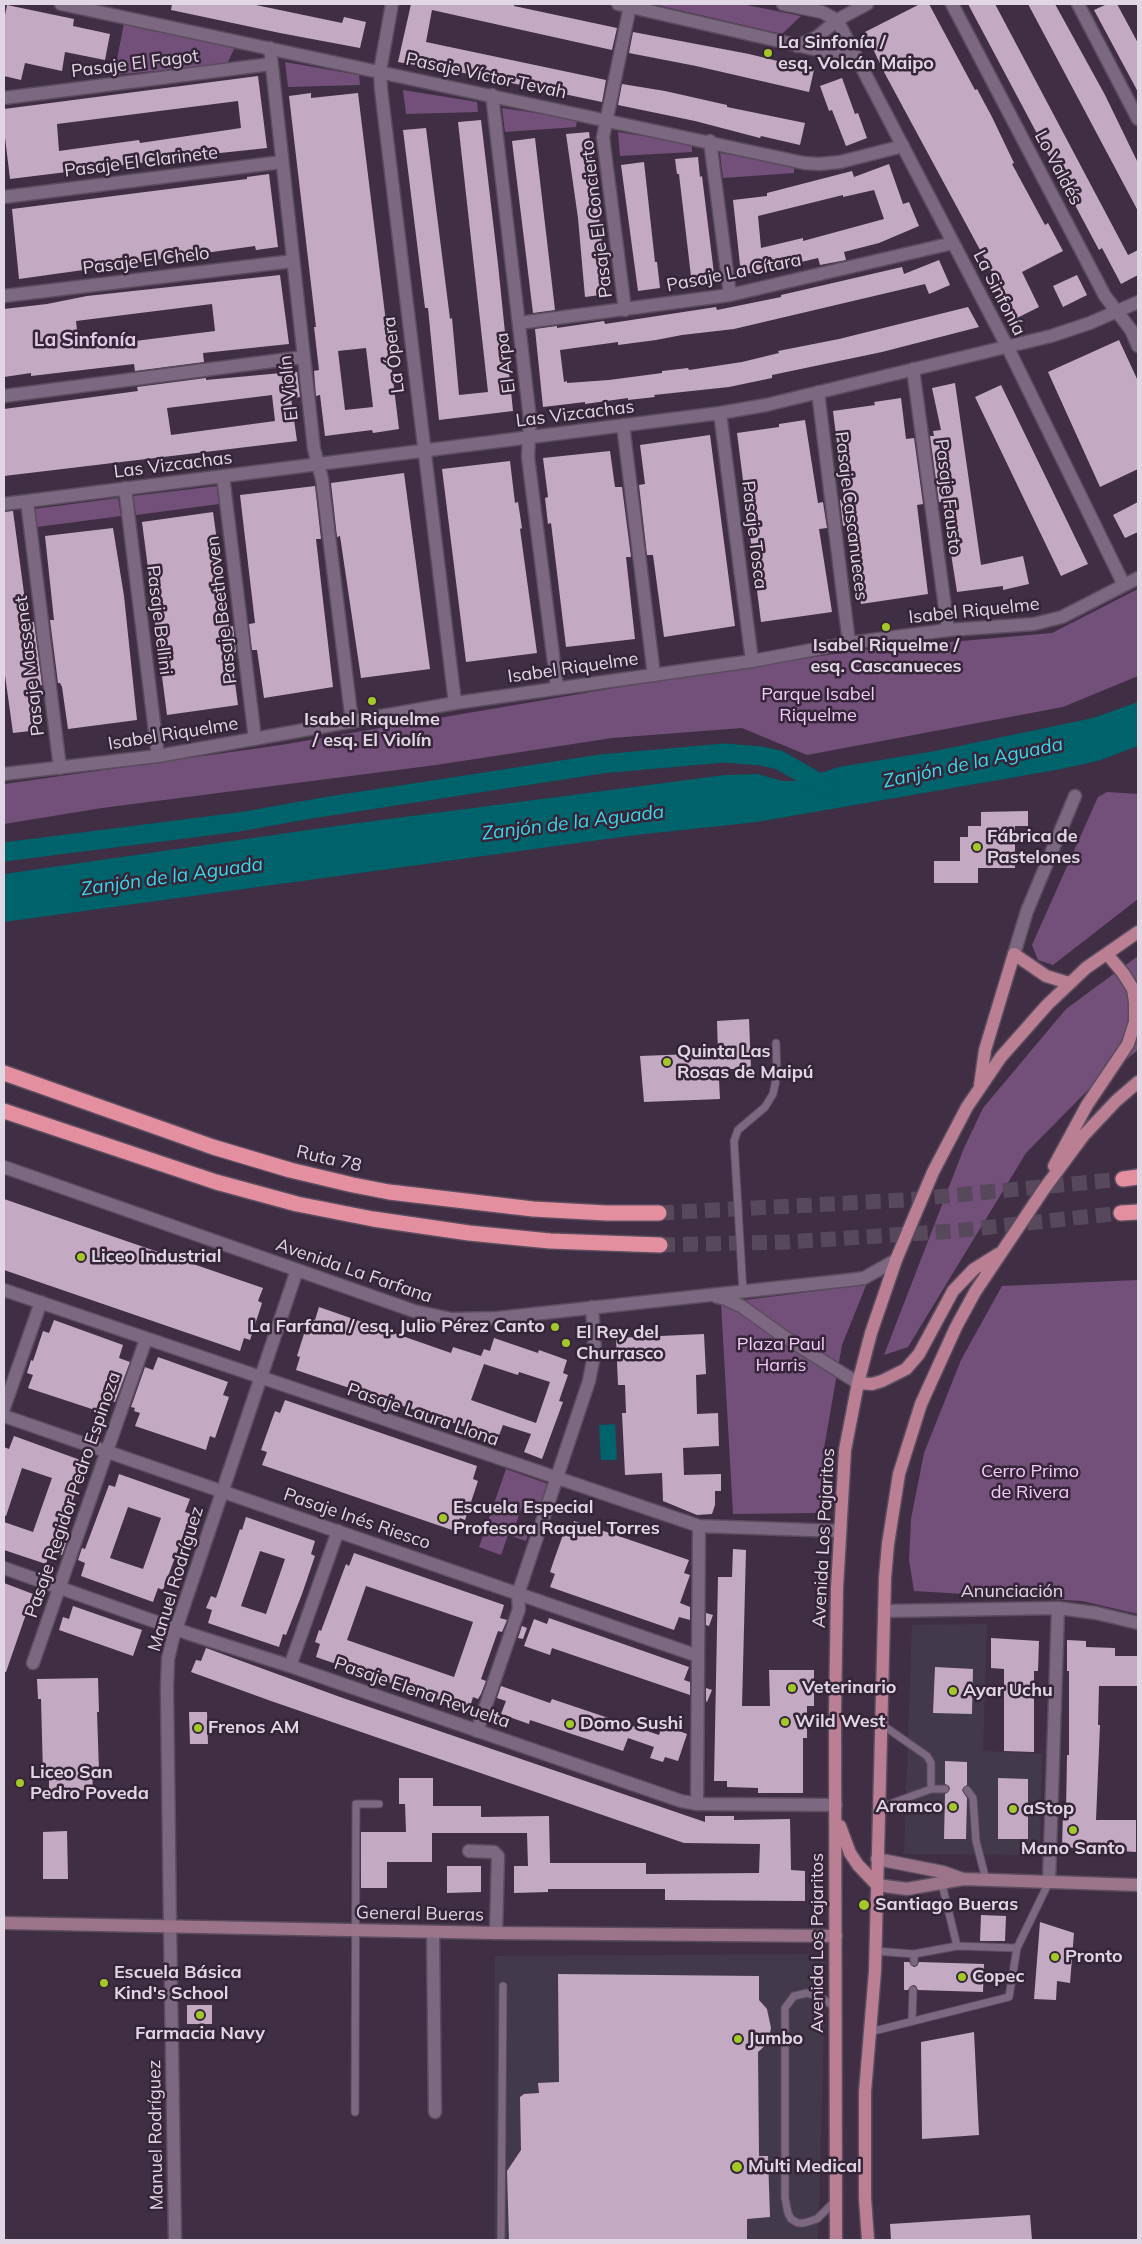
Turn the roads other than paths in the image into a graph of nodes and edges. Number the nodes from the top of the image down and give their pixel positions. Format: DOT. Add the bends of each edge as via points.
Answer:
graph roads {
  1 [pos="61,4"];
  2 [pos="392,4"];
  3 [pos="783,4"];
  4 [pos="867,4"];
  5 [pos="952,4"];
  6 [pos="1078,4"];
  7 [pos="624,5"];
  8 [pos="837,20"];
  9 [pos="797,46"];
  10 [pos="270,48"];
  11 [pos="856,57"];
  12 [pos="271,64"];
  13 [pos="380,71"];
  14 [pos="492,95"];
  15 [pos="4,98"];
  16 [pos="1138,118"];
  17 [pos="606,119"];
  18 [pos="710,141"];
  19 [pos="903,146"];
  20 [pos="282,162"];
  21 [pos="4,197"];
  22 [pos="953,243"];
  23 [pos="293,261"];
  24 [pos="730,295"];
  25 [pos="4,296"];
  26 [pos="1138,302"];
  27 [pos="625,310"];
  28 [pos="1117,312"];
  29 [pos="519,324"];
  30 [pos="1138,346"];
  31 [pos="1008,348"];
  32 [pos="304,358"];
  33 [pos="913,369"];
  34 [pos="818,392"];
  35 [pos="4,396"];
  36 [pos="720,413"];
  37 [pos="623,425"];
  38 [pos="529,437"];
  39 [pos="423,450"];
  40 [pos="318,463"];
  41 [pos="223,476"];
  42 [pos="125,488"];
  43 [pos="27,501"];
  44 [pos="4,504"];
  45 [pos="1138,578"];
  46 [pos="1124,585"];
  47 [pos="948,630"];
  48 [pos="849,643"];
  49 [pos="752,661"];
  50 [pos="654,675"];
  51 [pos="558,687"];
  52 [pos="455,703"];
  53 [pos="352,722"];
  54 [pos="255,739"];
  55 [pos="158,756"];
  56 [pos="60,768"];
  57 [pos="4,774"];
  58 [pos="1076,796"];
  59 [pos="1138,932"];
  60 [pos="1014,954"];
  61 [pos="1107,954"];
  62 [pos="1069,983"];
  63 [pos="776,1043"];
  64 [pos="4,1073"];
  65 [pos="1138,1082"];
  66 [pos="980,1088"];
  67 [pos="4,1111"];
  68 [pos="4,1168"];
  69 [pos="1044,1190"];
  70 [pos="1138,1212"];
  71 [pos="659,1213"];
  72 [pos="1121,1213"];
  73 [pos="660,1245"];
  74 [pos="1000,1253"];
  75 [pos="896,1260"];
  76 [pos="297,1270"];
  77 [pos="4,1290"];
  78 [pos="743,1292"];
  79 [pos="707,1296"];
  80 [pos="40,1302"];
  81 [pos="592,1307"];
  82 [pos="146,1338"];
  83 [pos="261,1378"];
  84 [pos="858,1383"];
  85 [pos="4,1408"];
  86 [pos="4,1416"];
  87 [pos="107,1452"];
  88 [pos="556,1479"];
  89 [pos="223,1490"];
  90 [pos="699,1526"];
  91 [pos="338,1531"];
  92 [pos="840,1531"];
  93 [pos="4,1568"];
  94 [pos="59,1588"];
  95 [pos="518,1594"];
  96 [pos="1058,1608"];
  97 [pos="884,1611"];
  98 [pos="1138,1623"];
  99 [pos="176,1629"];
  100 [pos="698,1656"];
  101 [pos="33,1663"];
  102 [pos="290,1666"];
  103 [pos="881,1724"];
  104 [pos="478,1731"];
  105 [pos="930,1789"];
  106 [pos="945,1789"];
  107 [pos="967,1790"];
  108 [pos="379,1804"];
  109 [pos="697,1804"];
  110 [pos="836,1808"];
  111 [pos="879,1808"];
  112 [pos="469,1851"];
  113 [pos="877,1860"];
  114 [pos="963,1879"];
  115 [pos="986,1880"];
  116 [pos="1049,1882"];
  117 [pos="942,1884"];
  118 [pos="877,1885"];
  119 [pos="1138,1885"];
  120 [pos="4,1923"];
  121 [pos="170,1926"];
  122 [pos="355,1930"];
  123 [pos="433,1932"];
  124 [pos="496,1933"];
  125 [pos="836,1936"];
  126 [pos="957,1946"];
  127 [pos="1017,1948"];
  128 [pos="875,1951"];
  129 [pos="502,1986"];
  130 [pos="913,1990"];
  131 [pos="834,2007"];
  132 [pos="912,2021"];
  133 [pos="870,2032"];
  134 [pos="355,2112"];
  135 [pos="435,2112"];
  136 [pos="835,2200"];
  137 [pos="175,2240"];
  138 [pos="501,2240"];
  139 [pos="836,2240"];
  140 [pos="868,2240"];
  1 -- 10 [label="street, Pasaje Víctor Tevah"];
  2 -- 13 [label="street, La Ópera"];
  3 -- 8 [label="street" via="822,12"];
  4 -- 8 [label="street"];
  5 -- 28 [label="street, Lo Valdés" via="1105,296"];
  6 -- 16 [label="street"];
  7 -- 9 [label="street"];
  7 -- 17 [label="street, Pasaje El Concierto"];
  8 -- 9 [label="street" via="817,37"];
  8 -- 11 [label="street, La Sinfonía"];
  9 -- 11 [label="street"];
  10 -- 12 [label="street, El Violín"];
  10 -- 13 [label="street, Pasaje Víctor Tevah"];
  11 -- 19 [label="street, La Sinfonía"];
  12 -- 15 [label="street, Pasaje El Fagot"];
  12 -- 20 [label="street, El Violín"];
  13 -- 14 [label="street, Pasaje Víctor Tevah"];
  13 -- 39 [label="street, La Ópera"];
  14 -- 17 [label="street, Pasaje Víctor Tevah"];
  14 -- 29 [label="street, El Arpa"];
  17 -- 18 [label="street, Pasaje Víctor Tevah"];
  17 -- 27 [label="street, Pasaje El Concierto" via="603,137"];
  18 -- 19 [label="street, Pasaje Víctor Tevah" via="819,164"];
  18 -- 24 [label="street"];
  19 -- 22 [label="street, La Sinfonía"];
  20 -- 21 [label="street, Pasaje El Clarinete"];
  20 -- 23 [label="street, El Violín"];
  22 -- 24 [label="street, Pasaje La Cítara"];
  22 -- 31 [label="street, La Sinfonía"];
  23 -- 25 [label="street, Pasaje El Chelo"];
  23 -- 32 [label="street, El Violín"];
  24 -- 27 [label="street, Pasaje La Cítara"];
  26 -- 28 [label="street, Las Vizcachas"];
  27 -- 29 [label="street, Pasaje La Cítara"];
  28 -- 30 [label="street, Lo Valdés"];
  28 -- 31 [label="street, Las Vizcachas"];
  29 -- 38 [label="street, El Arpa" via="530,419"];
  31 -- 33 [label="street, Las Vizcachas"];
  31 -- 46 [label="street, La Sinfonía"];
  32 -- 35 [label="street"];
  32 -- 40 [label="street, El Violín"];
  33 -- 34 [label="street, Las Vizcachas"];
  33 -- 47 [label="street, Pasaje Fausto"];
  34 -- 36 [label="street, Las Vizcachas"];
  34 -- 48 [label="street, Pasaje Cascanueces"];
  36 -- 37 [label="street, Las Vizcachas"];
  36 -- 49 [label="street, Pasaje Tosca"];
  37 -- 38 [label="street, Las Vizcachas"];
  37 -- 50 [label="street"];
  38 -- 39 [label="street, Las Vizcachas"];
  38 -- 51 [label="street, El Arpa" via="528,457"];
  39 -- 40 [label="street, Las Vizcachas"];
  39 -- 52 [label="street, La Ópera"];
  40 -- 41 [label="street, Las Vizcachas"];
  40 -- 53 [label="street, El Violín"];
  41 -- 42 [label="street, Las Vizcachas"];
  41 -- 54 [label="street, Pasaje Beethoven"];
  42 -- 43 [label="street, Las Vizcachas"];
  42 -- 55 [label="street, Pasaje Bellini"];
  43 -- 44 [label="street, Las Vizcachas"];
  43 -- 56 [label="street, Pasaje Massenet"];
  45 -- 46 [label="street, Isabel Riquelme"];
  46 -- 47 [label="street, Isabel Riquelme" via="1049,621"];
  47 -- 48 [label="street, Isabel Riquelme"];
  48 -- 49 [label="street, Isabel Riquelme"];
  49 -- 50 [label="street, Isabel Riquelme"];
  50 -- 51 [label="street, Isabel Riquelme"];
  51 -- 52 [label="street, Isabel Riquelme"];
  52 -- 53 [label="street, Isabel Riquelme"];
  53 -- 54 [label="street, Isabel Riquelme"];
  54 -- 55 [label="street, Isabel Riquelme"];
  55 -- 56 [label="street, Isabel Riquelme"];
  56 -- 57 [label="street, Isabel Riquelme"];
  58 -- 60 [label="street" via="1028,911"];
  59 -- 61 [label="main road, Avenida Los Pajaritos"];
  60 -- 62 [label="main road" via="1046,976"];
  60 -- 66 [label="main road" via="984,1050"];
  61 -- 62 [label="main road, Avenida Los Pajaritos"];
  61 -- 69 [label="main road" via="1133,990 1136,1015 1133,1030 1122,1053 1069,1134"];
  62 -- 66 [label="main road, Avenida Los Pajaritos" via="1001,1056"];
  63 -- 78 [label="lane" via="777,1075 773,1094 765,1107 738,1130 734,1141"];
  64 -- 71 [label="highway, Ruta 78" via="213,1147 352,1185 523,1208"];
  65 -- 69 [label="main road" via="1084,1135"];
  66 -- 75 [label="main road, Avenida Los Pajaritos" via="950,1135"];
  67 -- 73 [label="highway" via="216,1182 297,1204 468,1234"];
  68 -- 76 [label="street, Avenida La Farfana"];
  69 -- 74 [label="main road"];
  70 -- 72 [label="highway"];
  74 -- 84 [label="main road" via="974,1269 958,1285 919,1354 906,1369 872,1384"];
  74 -- 97 [label="main road" via="965,1309 918,1413 899,1474 893,1508"];
  75 -- 78 [label="street, Avenida La Farfana" via="864,1278"];
  75 -- 84 [label="main road, Avenida Los Pajaritos"];
  76 -- 81 [label="street, Avenida La Farfana" via="414,1311 452,1319 497,1318"];
  76 -- 83 [label="street, Manuel Rodríguez"];
  77 -- 80 [label="street, Pasaje Laura Llona"];
  78 -- 79 [label="street, Avenida La Farfana"];
  79 -- 81 [label="street, Avenida La Farfana"];
  79 -- 84 [label="street, Avenida La Farfana" via="742,1306"];
  80 -- 82 [label="street, Pasaje Laura Llona"];
  80 -- 85 [label="street"];
  81 -- 88 [label="street" via="593,1364"];
  82 -- 83 [label="street, Pasaje Laura Llona"];
  82 -- 87 [label="street, Pasaje Regidor Pedro Espinoza"];
  83 -- 88 [label="street, Pasaje Laura Llona"];
  83 -- 89 [label="street, Manuel Rodríguez"];
  84 -- 92 [label="main road, Avenida Los Pajaritos" via="845,1450"];
  86 -- 87 [label="street, Pasaje Inés Riesco"];
  87 -- 89 [label="street, Pasaje Inés Riesco"];
  87 -- 94 [label="street, Pasaje Regidor Pedro Espinoza"];
  88 -- 90 [label="street, Pasaje Laura Llona"];
  88 -- 95 [label="street"];
  89 -- 91 [label="street, Pasaje Inés Riesco"];
  89 -- 99 [label="street, Manuel Rodríguez"];
  90 -- 92 [label="street, Pasaje Laura Llona"];
  90 -- 100 [label="street"];
  91 -- 95 [label="street, Pasaje Inés Riesco"];
  91 -- 102 [label="street"];
  92 -- 110 [label="main road, Avenida Los Pajaritos" via="835,1676"];
  93 -- 94 [label="street, Pasaje Elena Revuelta"];
  94 -- 99 [label="street, Pasaje Elena Revuelta"];
  94 -- 101 [label="street, Pasaje Regidor Pedro Espinoza"];
  95 -- 100 [label="street, Pasaje Inés Riesco"];
  95 -- 104 [label="street" via="519,1609"];
  96 -- 97 [label="street, Anunciación"];
  96 -- 98 [label="street, Anunciación"];
  96 -- 116 [label="street"];
  97 -- 103 [label="main road"];
  99 -- 102 [label="street, Pasaje Elena Revuelta"];
  99 -- 121 [label="street, Manuel Rodríguez" via="167,1672"];
  100 -- 109 [label="street"];
  102 -- 104 [label="street, Pasaje Elena Revuelta"];
  103 -- 105 [label="lane" via="927,1756 931,1763"];
  103 -- 111 [label="main road"];
  104 -- 109 [label="street, Pasaje Elena Revuelta"];
  105 -- 106 [label="lane"];
  105 -- 111 [label="lane"];
  107 -- 115 [label="lane" via="974,1798 976,1841"];
  108 -- 122 [label="lane" via="356,1804"];
  109 -- 110 [label="street, Pasaje Elena Revuelta"];
  110 -- 118 [label="main road" via="850,1853"];
  110 -- 125 [label="main road, Avenida Los Pajaritos"];
  111 -- 113 [label="main road"];
  112 -- 124 [label="street" via="494,1852 498,1856"];
  113 -- 114 [label="main road" via="943,1872"];
  113 -- 118 [label="main road"];
  114 -- 115 [label="main road"];
  114 -- 117 [label="main road"];
  115 -- 116 [label="main road"];
  116 -- 119 [label="main road"];
  116 -- 127 [label="lane"];
  117 -- 118 [label="main road" via="907,1889"];
  117 -- 126 [label="lane"];
  118 -- 128 [label="main road"];
  120 -- 121 [label="main road, General Bueras"];
  121 -- 122 [label="main road, General Bueras"];
  121 -- 137 [label="street, Manuel Rodríguez"];
  122 -- 123 [label="main road, General Bueras"];
  122 -- 134 [label="lane"];
  123 -- 124 [label="main road, General Bueras"];
  123 -- 135 [label="street"];
  124 -- 125 [label="main road, General Bueras"];
  125 -- 131 [label="main road, Avenida Los Pajaritos"];
  126 -- 127 [label="lane"];
  126 -- 128 [label="lane" via="914,1958"];
  127 -- 132 [label="lane" via="1009,1997"];
  128 -- 133 [label="main road"];
  129 -- 138 [label="lane"];
  130 -- 132 [label="lane"];
  131 -- 136 [label="main road, Avenida Los Pajaritos"];
  131 -- 136 [label="lane" via="807,1993 794,1996 785,2008 785,2198 791,2219 798,2223 817,2219"];
  132 -- 133 [label="lane"];
  133 -- 140 [label="main road" via="865,2092"];
  136 -- 139 [label="main road, Avenida Los Pajaritos"];
}
